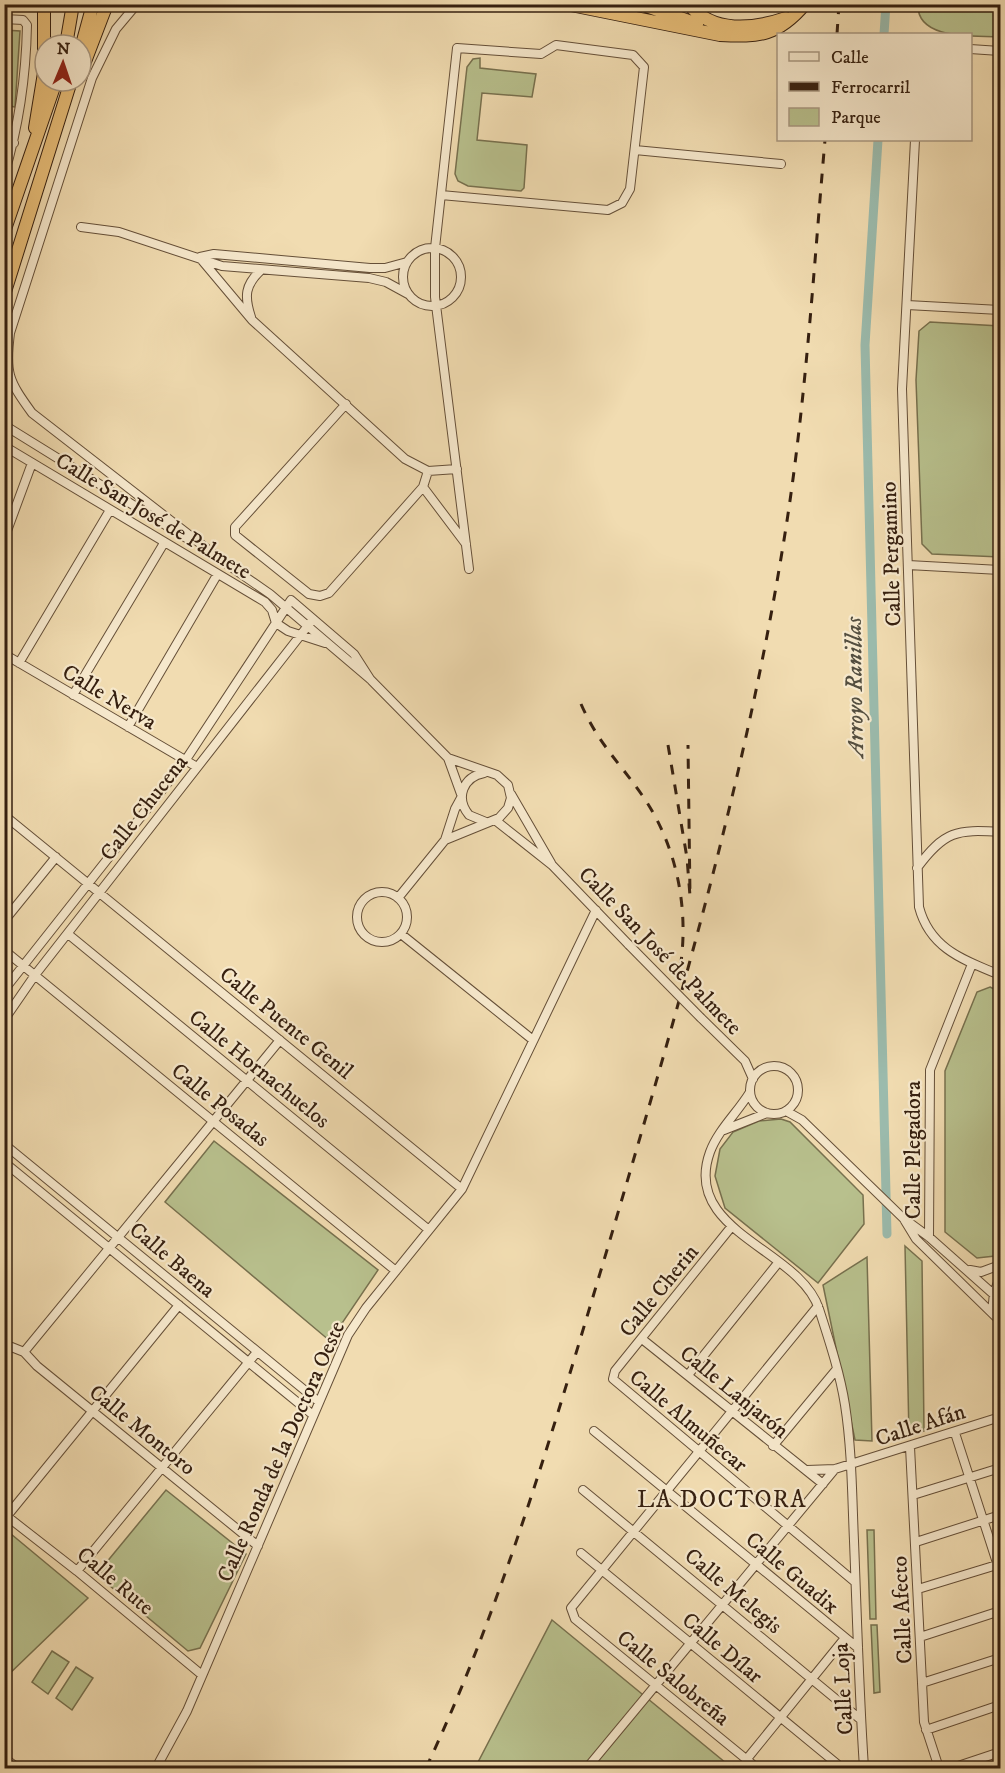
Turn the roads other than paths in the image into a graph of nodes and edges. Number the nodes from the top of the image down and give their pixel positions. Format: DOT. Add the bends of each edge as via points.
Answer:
graph roads {
  1 [pos="44,4"];
  2 [pos="73,4"];
  3 [pos="93,4"];
  4 [pos="107,4"];
  5 [pos="137,4"];
  6 [pos="566,4"];
  7 [pos="641,4"];
  8 [pos="688,4"];
  9 [pos="805,4"];
  10 [pos="796,15"];
  11 [pos="4,19"];
  12 [pos="68,33"];
  13 [pos="85,33"];
  14 [pos="93,41"];
  15 [pos="972,49"];
  16 [pos="1000,51"];
  17 [pos="52,93"];
  18 [pos="67,93"];
  19 [pos="74,93"];
  20 [pos="915,141"];
  21 [pos="9,142"];
  22 [pos="635,150"];
  23 [pos="30,152"];
  24 [pos="781,164"];
  25 [pos="4,175"];
  26 [pos="441,195"];
  27 [pos="81,226"];
  28 [pos="4,232"];
  29 [pos="25,234"];
  30 [pos="435,248"];
  31 [pos="200,258"];
  32 [pos="407,262"];
  33 [pos="261,270"];
  34 [pos="408,294"];
  35 [pos="4,295"];
  36 [pos="907,305"];
  37 [pos="436,306"];
  38 [pos="1000,310"];
  39 [pos="252,320"];
  40 [pos="346,404"];
  41 [pos="6,427"];
  42 [pos="4,446"];
  43 [pos="32,463"];
  44 [pos="457,469"];
  45 [pos="428,471"];
  46 [pos="423,487"];
  47 [pos="110,510"];
  48 [pos="154,518"];
  49 [pos="4,539"];
  50 [pos="160,540"];
  51 [pos="465,544"];
  52 [pos="214,555"];
  53 [pos="908,565"];
  54 [pos="469,569"];
  55 [pos="1000,570"];
  56 [pos="217,575"];
  57 [pos="284,606"];
  58 [pos="276,622"];
  59 [pos="311,622"];
  60 [pos="300,636"];
  61 [pos="330,644"];
  62 [pos="4,654"];
  63 [pos="19,663"];
  64 [pos="370,679"];
  65 [pos="73,695"];
  66 [pos="128,727"];
  67 [pos="448,758"];
  68 [pos="185,760"];
  69 [pos="197,767"];
  70 [pos="484,773"];
  71 [pos="510,793"];
  72 [pos="461,796"];
  73 [pos="4,815"];
  74 [pos="491,821"];
  75 [pos="1000,832"];
  76 [pos="445,840"];
  77 [pos="56,856"];
  78 [pos="552,865"];
  79 [pos="918,868"];
  80 [pos="89,883"];
  81 [pos="100,892"];
  82 [pos="398,898"];
  83 [pos="596,910"];
  84 [pos="4,921"];
  85 [pos="68,934"];
  86 [pos="400,934"];
  87 [pos="4,950"];
  88 [pos="972,963"];
  89 [pos="24,966"];
  90 [pos="35,975"];
  91 [pos="1000,975"];
  92 [pos="4,990"];
  93 [pos="4,1020"];
  94 [pos="280,1040"];
  95 [pos="533,1040"];
  96 [pos="745,1061"];
  97 [pos="763,1069"];
  98 [pos="753,1079"];
  99 [pos="247,1081"];
  100 [pos="750,1092"];
  101 [pos="795,1101"];
  102 [pos="786,1111"];
  103 [pos="767,1113"];
  104 [pos="802,1120"];
  105 [pos="214,1122"];
  106 [pos="722,1132"];
  107 [pos="4,1144"];
  108 [pos="4,1162"];
  109 [pos="462,1190"];
  110 [pos="903,1217"];
  111 [pos="732,1226"];
  112 [pos="429,1230"];
  113 [pos="119,1237"];
  114 [pos="929,1237"];
  115 [pos="110,1248"];
  116 [pos="778,1263"];
  117 [pos="1000,1265"];
  118 [pos="969,1270"];
  119 [pos="396,1271"];
  120 [pos="1000,1277"];
  121 [pos="997,1296"];
  122 [pos="179,1305"];
  123 [pos="818,1306"];
  124 [pos="992,1313"];
  125 [pos="1000,1321"];
  126 [pos="642,1339"];
  127 [pos="4,1344"];
  128 [pos="24,1352"];
  129 [pos="257,1352"];
  130 [pos="249,1363"];
  131 [pos="836,1370"];
  132 [pos="688,1375"];
  133 [pos="612,1376"];
  134 [pos="319,1402"];
  135 [pos="93,1411"];
  136 [pos="732,1412"];
  137 [pos="313,1415"];
  138 [pos="1000,1417"];
  139 [pos="594,1431"];
  140 [pos="955,1432"];
  141 [pos="773,1446"];
  142 [pos="910,1447"];
  143 [pos="698,1451"];
  144 [pos="851,1465"];
  145 [pos="163,1468"];
  146 [pos="1000,1468"];
  147 [pos="835,1469"];
  148 [pos="807,1470"];
  149 [pos="970,1478"];
  150 [pos="823,1484"];
  151 [pos="583,1490"];
  152 [pos="667,1491"];
  153 [pos="913,1495"];
  154 [pos="6,1515"];
  155 [pos="1000,1515"];
  156 [pos="984,1520"];
  157 [pos="788,1526"];
  158 [pos="635,1531"];
  159 [pos="916,1542"];
  160 [pos="258,1546"];
  161 [pos="582,1552"];
  162 [pos="756,1566"];
  163 [pos="1000,1567"];
  164 [pos="602,1569"];
  165 [pos="77,1571"];
  166 [pos="855,1582"];
  167 [pos="918,1589"];
  168 [pos="723,1605"];
  169 [pos="1000,1611"];
  170 [pos="920,1637"];
  171 [pos="845,1638"];
  172 [pos="692,1644"];
  173 [pos="858,1648"];
  174 [pos="1000,1658"];
  175 [pos="202,1675"];
  176 [pos="813,1678"];
  177 [pos="922,1683"];
  178 [pos="656,1686"];
  179 [pos="1000,1705"];
  180 [pos="780,1717"];
  181 [pos="860,1719"];
  182 [pos="926,1730"];
  183 [pos="1000,1752"];
  184 [pos="4,1758"];
  185 [pos="746,1760"];
  186 [pos="18,1768"];
  187 [pos="156,1768"];
  188 [pos="587,1768"];
  189 [pos="757,1768"];
  190 [pos="842,1768"];
  191 [pos="864,1768"];
  192 [pos="939,1768"];
  193 [pos="952,1768"];
  1 -- 23 [label="highway" via="44,73"];
  2 -- 12 [label="highway"];
  3 -- 13 [label="highway"];
  4 -- 14 [label="highway"];
  5 -- 52 [label="street" via="116,29 92,78 10,333 6,362 12,387 32,412"];
  6 -- 10 [label="highway" via="720,36 758,36 777,30"];
  7 -- 10 [label="highway" via="723,30 754,32"];
  8 -- 10 [label="highway" via="710,21 724,25 753,27"];
  9 -- 10 [label="highway"];
  11 -- 21 [label="street" via="23,20 27,26 26,72"];
  15 -- 16 [label="street"];
  17 -- 23 [label="highway"];
  18 -- 29 [label="highway"];
  19 -- 29 [label="highway"];
  20 -- 36 [label="street, Calle Pergamino"];
  21 -- 25 [label="street"];
  22 -- 24 [label="street"];
  22 -- 26 [label="street" via="630,189 622,203 608,210"];
  22 -- 26 [label="street" via="644,67 633,55 556,45 541,54 457,48"];
  23 -- 28 [label="highway"];
  26 -- 30 [label="street"];
  27 -- 31 [label="street" via="119,232"];
  29 -- 35 [label="highway"];
  30 -- 32 [label="street" via="420,251"];
  30 -- 37 [label="street"];
  30 -- 37 [label="street" via="454,258 461,279 454,296"];
  31 -- 32 [label="street" via="214,254 370,268"];
  31 -- 33 [label="street" via="222,266"];
  31 -- 39 [label="street"];
  32 -- 34 [label="street" via="403,278"];
  33 -- 34 [label="street" via="369,278"];
  33 -- 39 [label="street" via="248,284 246,296"];
  34 -- 37 [label="street" via="422,304"];
  36 -- 38 [label="street"];
  36 -- 53 [label="street, Calle Pergamino" via="902,389"];
  37 -- 44 [label="street"];
  39 -- 40 [label="street"];
  40 -- 45 [label="street" via="405,459"];
  40 -- 46 [label="street" via="235,527 234,535 309,594 320,596 329,593"];
  41 -- 48 [label="street, Calle San José de Palmete"];
  42 -- 43 [label="street, Calle San José de Palmete"];
  43 -- 47 [label="street, Calle San José de Palmete"];
  43 -- 49 [label="street"];
  44 -- 45 [label="street"];
  44 -- 51 [label="street"];
  45 -- 46 [label="street"];
  46 -- 51 [label="street"];
  47 -- 50 [label="street, Calle San José de Palmete"];
  47 -- 63 [label="street"];
  48 -- 50 [label="street"];
  48 -- 52 [label="street, Calle San José de Palmete"];
  50 -- 56 [label="street, Calle San José de Palmete"];
  50 -- 65 [label="street"];
  51 -- 54 [label="street"];
  52 -- 57 [label="street, Calle San José de Palmete"];
  53 -- 55 [label="street"];
  53 -- 79 [label="street, Calle Pergamino"];
  56 -- 58 [label="street, Calle San José de Palmete" via="265,602"];
  56 -- 66 [label="street"];
  57 -- 58 [label="street, Calle Chucena"];
  57 -- 59 [label="street, Calle San José de Palmete"];
  58 -- 60 [label="street"];
  58 -- 68 [label="street, Calle Chucena"];
  59 -- 60 [label="street, Calle Chucena"];
  59 -- 61 [label="street"];
  59 -- 64 [label="street" via="354,654"];
  60 -- 61 [label="street"];
  60 -- 69 [label="street, Calle Chucena"];
  61 -- 64 [label="street"];
  62 -- 63 [label="street, Calle Nerva"];
  63 -- 65 [label="street, Calle Nerva"];
  64 -- 67 [label="street"];
  65 -- 66 [label="street, Calle Nerva"];
  66 -- 68 [label="street, Calle Nerva"];
  67 -- 70 [label="street"];
  67 -- 72 [label="street"];
  68 -- 69 [label="street, Calle Nerva"];
  68 -- 80 [label="street, Calle Chucena"];
  69 -- 81 [label="street, Calle Chucena"];
  70 -- 71 [label="street" via="502,779"];
  70 -- 72 [label="street" via="470,778"];
  71 -- 74 [label="street" via="508,808"];
  71 -- 78 [label="street, Calle San José de Palmete"];
  72 -- 74 [label="street" via="469,815"];
  72 -- 76 [label="street"];
  73 -- 77 [label="street, Calle Puente Genil"];
  74 -- 76 [label="street"];
  74 -- 78 [label="street, Calle San José de Palmete" via="512,830"];
  75 -- 79 [label="street" via="955,832 930,850"];
  76 -- 82 [label="street"];
  77 -- 80 [label="street, Calle Puente Genil"];
  77 -- 84 [label="street"];
  78 -- 83 [label="street, Calle San José de Palmete"];
  79 -- 88 [label="street, Calle Pergamino" via="922,919 941,947"];
  80 -- 81 [label="street, Calle Puente Genil"];
  80 -- 89 [label="street, Calle Chucena"];
  81 -- 85 [label="street, Calle Chucena"];
  81 -- 94 [label="street, Calle Puente Genil"];
  82 -- 86 [label="street" via="407,919"];
  82 -- 86 [label="street" via="383,892 369,896 359,907 357,921 363,933 378,941 386,942"];
  83 -- 95 [label="street, Calle Ronda de la Doctora Oeste"];
  83 -- 96 [label="street, Calle San José de Palmete, bridge"];
  85 -- 90 [label="street, Calle Chucena"];
  85 -- 99 [label="street, Calle Hornachuelos"];
  86 -- 95 [label="street"];
  87 -- 89 [label="street, Calle Posadas"];
  88 -- 91 [label="street"];
  88 -- 114 [label="street, Calle Plegadora" via="930,1070"];
  89 -- 90 [label="street, Calle Posadas"];
  89 -- 92 [label="street, Calle Chucena"];
  90 -- 93 [label="street, Calle Chucena"];
  90 -- 105 [label="street, Calle Posadas"];
  94 -- 99 [label="street"];
  94 -- 109 [label="street, Calle Puente Genil"];
  95 -- 109 [label="street, Calle Ronda de la Doctora Oeste"];
  96 -- 97 [label="street, Calle San José de Palmete"];
  96 -- 98 [label="street, Calle San José de Palmete"];
  97 -- 98 [label="street"];
  97 -- 101 [label="street" via="777,1066 791,1073 798,1086"];
  98 -- 100 [label="street"];
  99 -- 105 [label="street"];
  99 -- 112 [label="street, Calle Hornachuelos"];
  100 -- 103 [label="street" via="755,1105"];
  100 -- 106 [label="street, Calle Loja"];
  101 -- 102 [label="street"];
  101 -- 104 [label="street"];
  102 -- 103 [label="street"];
  102 -- 104 [label="street"];
  103 -- 106 [label="street"];
  104 -- 110 [label="street"];
  105 -- 113 [label="street"];
  105 -- 119 [label="street, Calle Posadas"];
  106 -- 111 [label="street, Calle Loja" via="709,1154 708,1189 717,1213"];
  107 -- 113 [label="street, Calle Baena"];
  108 -- 115 [label="street, Calle Baena"];
  109 -- 112 [label="street, Calle Ronda de la Doctora Oeste"];
  110 -- 114 [label="street"];
  110 -- 124 [label="street" via="916,1239"];
  111 -- 116 [label="street, Calle Loja"];
  111 -- 126 [label="street, Calle Cherin"];
  112 -- 119 [label="street, Calle Ronda de la Doctora Oeste"];
  113 -- 115 [label="street"];
  113 -- 129 [label="street, Calle Baena"];
  114 -- 118 [label="street"];
  115 -- 122 [label="street, Calle Baena"];
  115 -- 128 [label="street"];
  116 -- 123 [label="street, Calle Loja" via="808,1287"];
  116 -- 132 [label="street"];
  117 -- 118 [label="street" via="981,1272"];
  118 -- 121 [label="street"];
  119 -- 134 [label="street, Calle Ronda de la Doctora Oeste" via="348,1335"];
  120 -- 121 [label="street"];
  121 -- 124 [label="street"];
  122 -- 130 [label="street, Calle Baena"];
  122 -- 135 [label="street"];
  123 -- 131 [label="street, Calle Loja"];
  123 -- 136 [label="street"];
  124 -- 125 [label="street"];
  126 -- 132 [label="street, Calle Lanjarón"];
  126 -- 133 [label="street, Calle Cherin"];
  127 -- 128 [label="street, Calle Montoro"];
  128 -- 135 [label="street, Calle Montoro"];
  129 -- 130 [label="street"];
  129 -- 134 [label="street, Calle Baena"];
  130 -- 137 [label="street, Calle Baena"];
  130 -- 145 [label="street"];
  131 -- 141 [label="street"];
  131 -- 144 [label="street, Calle Loja" via="845,1404"];
  132 -- 136 [label="street, Calle Lanjarón"];
  133 -- 143 [label="street, Calle Almuñecar" via="614,1382"];
  134 -- 137 [label="street, Calle Ronda de la Doctora Oeste"];
  135 -- 145 [label="street, Calle Montoro"];
  135 -- 154 [label="street"];
  136 -- 141 [label="street, Calle Lanjarón"];
  136 -- 143 [label="street"];
  137 -- 160 [label="street, Calle Ronda de la Doctora Oeste"];
  138 -- 140 [label="street, Calle Afán"];
  139 -- 152 [label="street, Calle Guadix"];
  140 -- 142 [label="street, Calle Afán"];
  140 -- 149 [label="street"];
  141 -- 148 [label="street, Calle Lanjarón"];
  142 -- 144 [label="street, Calle Afán"];
  142 -- 153 [label="street, Calle Afecto"];
  143 -- 152 [label="street"];
  143 -- 157 [label="street, Calle Almuñecar"];
  144 -- 147 [label="street"];
  144 -- 166 [label="street, Calle Loja"];
  145 -- 160 [label="street, Calle Montoro"];
  145 -- 165 [label="street"];
  146 -- 149 [label="street"];
  147 -- 148 [label="street"];
  147 -- 150 [label="street"];
  148 -- 150 [label="street, Calle Lanjarón"];
  149 -- 153 [label="street"];
  149 -- 156 [label="street"];
  150 -- 157 [label="street"];
  151 -- 158 [label="street, Calle Melegis"];
  152 -- 158 [label="street"];
  152 -- 162 [label="street, Calle Guadix"];
  153 -- 159 [label="street, Calle Afecto"];
  154 -- 165 [label="street, Calle Rute"];
  155 -- 156 [label="street"];
  156 -- 159 [label="street"];
  156 -- 163 [label="street"];
  157 -- 162 [label="street"];
  157 -- 166 [label="street, Calle Almuñecar"];
  158 -- 164 [label="street"];
  158 -- 168 [label="street, Calle Melegis"];
  159 -- 167 [label="street, Calle Afecto"];
  160 -- 175 [label="street, Calle Ronda de la Doctora Oeste"];
  161 -- 164 [label="street, Calle Dílar"];
  162 -- 168 [label="street"];
  162 -- 171 [label="street, Calle Guadix"];
  163 -- 167 [label="street"];
  164 -- 172 [label="street, Calle Dílar"];
  164 -- 178 [label="street, Calle Salobreña" via="573,1604 571,1612"];
  165 -- 175 [label="street, Calle Rute"];
  166 -- 173 [label="street, Calle Loja"];
  167 -- 170 [label="street, Calle Afecto"];
  168 -- 172 [label="street"];
  168 -- 176 [label="street, Calle Melegis"];
  169 -- 170 [label="street"];
  170 -- 177 [label="street, Calle Afecto"];
  171 -- 173 [label="street, Calle Guadix"];
  171 -- 176 [label="street"];
  172 -- 178 [label="street"];
  172 -- 180 [label="street, Calle Dílar"];
  173 -- 181 [label="street, Calle Loja"];
  174 -- 177 [label="street"];
  175 -- 187 [label="street, Calle Ronda de la Doctora Oeste"];
  176 -- 180 [label="street"];
  176 -- 181 [label="street, Calle Melegis"];
  177 -- 182 [label="street, Calle Afecto"];
  178 -- 185 [label="street, Calle Salobreña"];
  178 -- 188 [label="street"];
  179 -- 182 [label="street"];
  180 -- 185 [label="street"];
  180 -- 190 [label="street, Calle Dílar"];
  181 -- 191 [label="street, Calle Loja"];
  182 -- 192 [label="street, Calle Afecto"];
  183 -- 193 [label="street"];
  184 -- 186 [label="street"];
  185 -- 189 [label="street, Calle Salobreña"];
}
